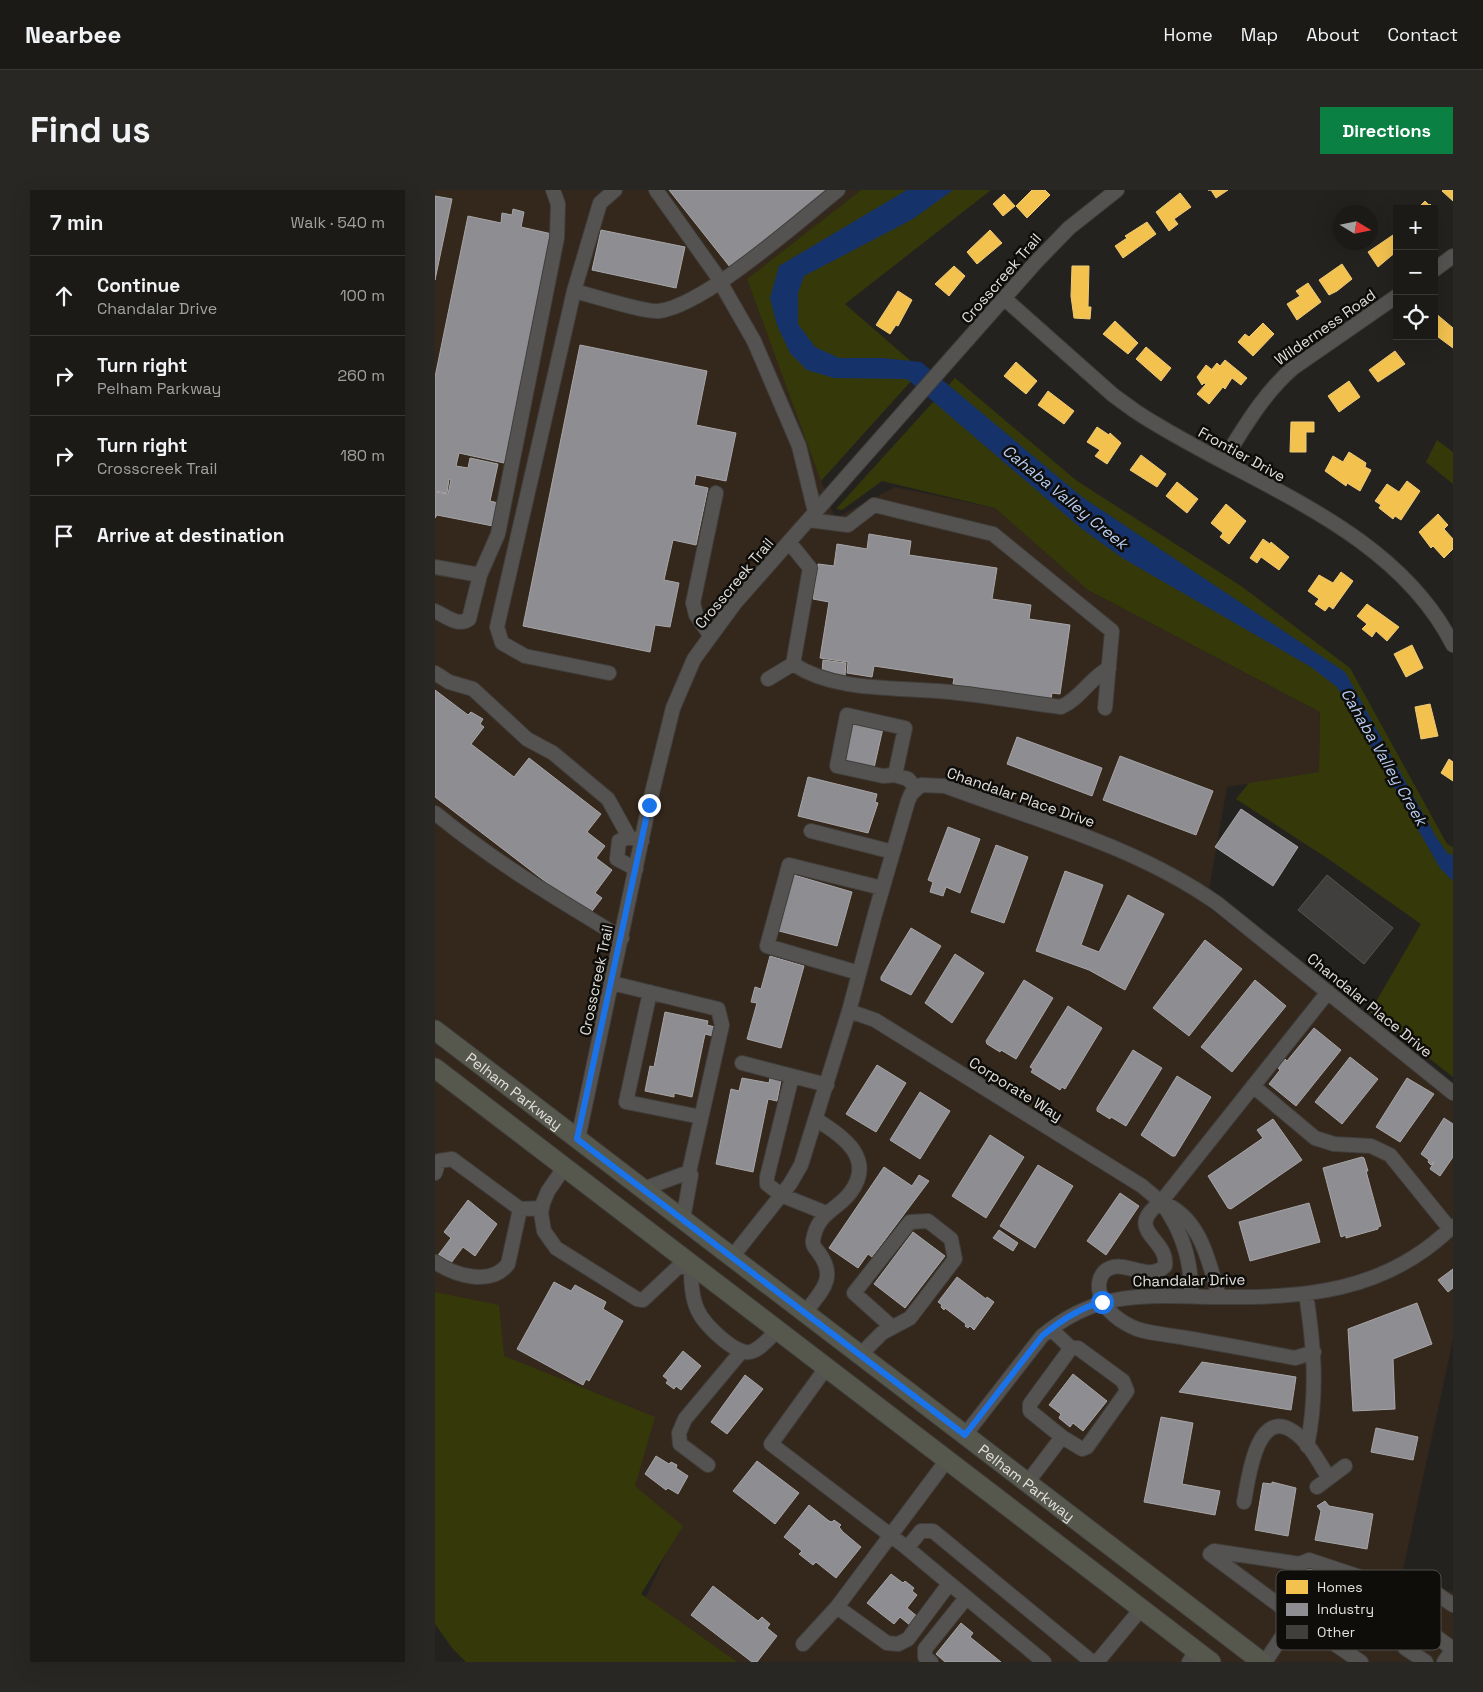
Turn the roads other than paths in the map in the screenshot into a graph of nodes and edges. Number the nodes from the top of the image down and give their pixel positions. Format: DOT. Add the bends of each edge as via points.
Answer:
graph roads {
  1 [pos="553,190"];
  2 [pos="615,190"];
  3 [pos="656,190"];
  4 [pos="838,190"];
  5 [pos="1117,190"];
  6 [pos="1452,258"];
  7 [pos="1438,267"];
  8 [pos="721,282"];
  9 [pos="574,291"];
  10 [pos="1005,299"];
  11 [pos="1393,299"];
  12 [pos="1223,461"];
  13 [pos="716,493"];
  14 [pos="812,516"];
  15 [pos="789,542"];
  16 [pos="435,566"];
  17 [pos="480,575"];
  18 [pos="435,611"];
  19 [pos="711,635"];
  20 [pos="1453,646"];
  21 [pos="793,664"];
  22 [pos="1109,668"];
  23 [pos="435,673"];
  24 [pos="609,673"];
  25 [pos="768,679"];
  26 [pos="1105,708"];
  27 [pos="895,775"];
  28 [pos="916,788"];
  29 [pos="435,813"];
  30 [pos="811,831"];
  31 [pos="635,839"];
  32 [pos="893,852"];
  33 [pos="636,869"];
  34 [pos="882,888"];
  35 [pos="622,938"];
  36 [pos="859,973"];
  37 [pos="612,983"];
  38 [pos="650,992"];
  39 [pos="1328,992"];
  40 [pos="849,1011"];
  41 [pos="435,1030"];
  42 [pos="743,1063"];
  43 [pos="435,1068"];
  44 [pos="792,1076"];
  45 [pos="827,1084"];
  46 [pos="1253,1086"];
  47 [pos="1453,1093"];
  48 [pos="701,1118"];
  49 [pos="817,1120"];
  50 [pos="577,1139"];
  51 [pos="565,1168"];
  52 [pos="689,1172"];
  53 [pos="435,1173"];
  54 [pos="643,1189"];
  55 [pos="781,1195"];
  56 [pos="1161,1202"];
  57 [pos="515,1205"];
  58 [pos="542,1208"];
  59 [pos="825,1213"];
  60 [pos="683,1219"];
  61 [pos="1451,1227"];
  62 [pos="713,1243"];
  63 [pos="732,1257"];
  64 [pos="435,1262"];
  65 [pos="692,1265"];
  66 [pos="1306,1294"];
  67 [pos="1191,1296"];
  68 [pos="1219,1297"];
  69 [pos="1102,1302"];
  70 [pos="805,1313"];
  71 [pos="892,1326"];
  72 [pos="1051,1329"];
  73 [pos="777,1331"];
  74 [pos="1071,1348"];
  75 [pos="741,1352"];
  76 [pos="1314,1352"];
  77 [pos="860,1355"];
  78 [pos="826,1368"];
  79 [pos="965,1435"];
  80 [pos="1062,1437"];
  81 [pos="1307,1446"];
  82 [pos="947,1460"];
  83 [pos="708,1465"];
  84 [pos="1345,1466"];
  85 [pos="1329,1478"];
  86 [pos="1027,1483"];
  87 [pos="1317,1487"];
  88 [pos="1244,1502"];
  89 [pos="1010,1509"];
  90 [pos="891,1535"];
  91 [pos="907,1548"];
  92 [pos="1339,1570"];
  93 [pos="949,1584"];
  94 [pos="1441,1596"];
  95 [pos="966,1598"];
  96 [pos="1276,1603"];
  97 [pos="1453,1605"];
  98 [pos="837,1607"];
  99 [pos="1141,1609"];
  100 [pos="1441,1640"];
  101 [pos="803,1644"];
  102 [pos="1276,1644"];
  103 [pos="1453,1649"];
  104 [pos="1343,1650"];
  105 [pos="1408,1650"];
  106 [pos="1199,1658"];
  107 [pos="931,1662"];
  108 [pos="1044,1662"];
  109 [pos="1092,1662"];
  110 [pos="1097,1662"];
  111 [pos="1263,1662"];
  112 [pos="1361,1662"];
  113 [pos="1425,1662"];
  114 [pos="1444,1662"];
  1 -- 17 [label="street" via="558,204 557,238 502,519"];
  2 -- 9 [label="street" via="600,203"];
  3 -- 8 [label="street"];
  4 -- 8 [label="street"];
  5 -- 10 [label="street, Crosscreek Trail" via="1069,228"];
  6 -- 7 [label="street"];
  8 -- 9 [label="street" via="673,308 657,312"];
  8 -- 14 [label="street" via="754,341 799,446"];
  9 -- 24 [label="street" via="497,627 502,643 525,656"];
  10 -- 12 [label="street, Frontier Drive" via="1128,406"];
  10 -- 14 [label="street, Crosscreek Trail"];
  11 -- 12 [label="street, Wilderness Road" via="1278,380"];
  12 -- 20 [label="street, Frontier Drive" via="1372,549 1423,599"];
  13 -- 19 [label="street" via="693,603 696,615"];
  14 -- 15 [label="street, Crosscreek Trail"];
  14 -- 22 [label="street" via="848,525 874,505 993,534 1112,631"];
  15 -- 19 [label="street, Crosscreek Trail"];
  15 -- 21 [label="street" via="809,568"];
  16 -- 17 [label="street"];
  17 -- 18 [label="street" via="469,620 457,622"];
  19 -- 31 [label="street, Crosscreek Trail" via="694,659 673,708"];
  21 -- 22 [label="street" via="810,676 832,681 1061,707 1073,702 1098,674"];
  21 -- 25 [label="street"];
  22 -- 26 [label="street"];
  23 -- 31 [label="street" via="449,682 473,689 527,739 553,753 608,799"];
  27 -- 27 [label="street" via="905,728 847,715 837,766 883,776"];
  27 -- 28 [label="street" via="908,779"];
  28 -- 32 [label="street" via="908,802"];
  28 -- 39 [label="street, Chandalar Place Drive" via="928,784 945,786 1135,855 1206,895"];
  29 -- 35 [label="street" via="519,876"];
  30 -- 32 [label="street"];
  31 -- 33 [label="street, Crosscreek Trail"];
  31 -- 33 [label="street" via="619,841 617,859"];
  32 -- 34 [label="street"];
  33 -- 35 [label="street, Crosscreek Trail"];
  34 -- 36 [label="street"];
  34 -- 36 [label="street" via="789,865 786,874 767,946"];
  35 -- 37 [label="street, Crosscreek Trail"];
  36 -- 40 [label="street"];
  37 -- 38 [label="street"];
  37 -- 50 [label="street, Crosscreek Trail"];
  38 -- 48 [label="street" via="718,1009 722,1025"];
  38 -- 48 [label="street" via="626,1102"];
  39 -- 46 [label="street"];
  39 -- 47 [label="street, Chandalar Place Drive"];
  40 -- 45 [label="street"];
  40 -- 56 [label="street, Corporate Way" via="875,1020 1142,1186"];
  41 -- 50 [label="main road, Pelham Parkway"];
  42 -- 44 [label="street"];
  43 -- 51 [label="main road, Pelham Parkway"];
  44 -- 45 [label="street"];
  44 -- 55 [label="street" via="767,1177 767,1184"];
  45 -- 49 [label="street"];
  46 -- 56 [label="street"];
  46 -- 61 [label="street" via="1315,1138 1335,1144 1371,1146 1390,1155"];
  48 -- 52 [label="street"];
  49 -- 55 [label="street" via="801,1165"];
  49 -- 59 [label="street" via="840,1134 859,1158 860,1166 850,1192"];
  50 -- 51 [label="main road"];
  50 -- 54 [label="main road, Pelham Parkway"];
  51 -- 58 [label="street" via="547,1191"];
  51 -- 65 [label="main road, Pelham Parkway"];
  52 -- 54 [label="street"];
  52 -- 60 [label="street"];
  53 -- 57 [label="street" via="439,1161 452,1159"];
  54 -- 60 [label="main road, Pelham Parkway"];
  55 -- 59 [label="street"];
  55 -- 63 [label="street"];
  56 -- 67 [label="street, Corporate Way" via="1170,1213 1183,1243 1190,1265"];
  56 -- 68 [label="street, Corporate Way" via="1182,1212 1195,1230"];
  56 -- 69 [label="street" via="1151,1210 1146,1227 1150,1237 1163,1251 1165,1266 1160,1271 1147,1273 1112,1268 1100,1280"];
  57 -- 58 [label="street"];
  57 -- 64 [label="street" via="508,1264 504,1270 491,1276 463,1274"];
  58 -- 65 [label="street" via="544,1231 557,1248 637,1299 643,1300 677,1268"];
  59 -- 70 [label="street" via="813,1245 825,1264 827,1281"];
  60 -- 62 [label="main road, Pelham Parkway"];
  61 -- 66 [label="street, Chandalar Drive" via="1420,1254 1394,1270 1355,1285"];
  62 -- 63 [label="main road, Pelham Parkway"];
  62 -- 65 [label="main road"];
  63 -- 70 [label="main road, Pelham Parkway"];
  65 -- 73 [label="main road, Pelham Parkway"];
  65 -- 75 [label="street" via="698,1312 734,1349"];
  66 -- 68 [label="street, Chandalar Drive"];
  66 -- 76 [label="street"];
  67 -- 68 [label="street, Chandalar Drive"];
  67 -- 69 [label="street, Chandalar Drive" via="1137,1296"];
  69 -- 72 [label="street, Chandalar Drive" via="1076,1312"];
  69 -- 76 [label="street" via="1111,1313 1137,1328 1295,1358"];
  70 -- 77 [label="main road, Pelham Parkway"];
  71 -- 71 [label="street" via="910,1318 955,1259 951,1239 928,1221 910,1222 853,1293"];
  71 -- 77 [label="street"];
  72 -- 74 [label="street"];
  72 -- 79 [label="street, Chandalar Drive" via="1017,1366"];
  73 -- 75 [label="street" via="755,1350"];
  73 -- 78 [label="main road, Pelham Parkway"];
  74 -- 80 [label="street" via="1030,1404 1030,1411"];
  74 -- 80 [label="street" via="1078,1348 1123,1381 1127,1391 1087,1448 1082,1449"];
  75 -- 83 [label="street" via="685,1419 679,1433 680,1444"];
  76 -- 81 [label="street" via="1315,1398"];
  77 -- 79 [label="main road, Pelham Parkway"];
  78 -- 82 [label="main road, Pelham Parkway"];
  78 -- 90 [label="street" via="771,1444"];
  79 -- 82 [label="main road"];
  79 -- 86 [label="main road, Pelham Parkway"];
  80 -- 86 [label="street"];
  81 -- 85 [label="street"];
  81 -- 88 [label="street" via="1295,1432 1285,1428 1275,1428 1263,1434 1257,1446"];
  82 -- 89 [label="main road, Pelham Parkway"];
  82 -- 90 [label="street"];
  84 -- 85 [label="street"];
  85 -- 87 [label="street"];
  86 -- 89 [label="main road"];
  86 -- 111 [label="main road, Pelham Parkway"];
  89 -- 99 [label="main road, Pelham Parkway"];
  90 -- 91 [label="street"];
  90 -- 98 [label="street"];
  91 -- 93 [label="street"];
  91 -- 109 [label="street" via="921,1531 933,1531"];
  92 -- 96 [label="street" via="1309,1560 1300,1564 1242,1553 1214,1551 1210,1554"];
  93 -- 95 [label="street"];
  93 -- 98 [label="street" via="907,1639 898,1644 887,1643"];
  94 -- 97 [label="street"];
  95 -- 107 [label="street" via="925,1649 925,1656"];
  95 -- 108 [label="street"];
  98 -- 101 [label="street"];
  99 -- 106 [label="main road, Pelham Parkway"];
  99 -- 110 [label="street"];
  100 -- 103 [label="street"];
  102 -- 111 [label="street"];
  103 -- 114 [label="street"];
  104 -- 112 [label="street"];
  105 -- 113 [label="street"];
}
